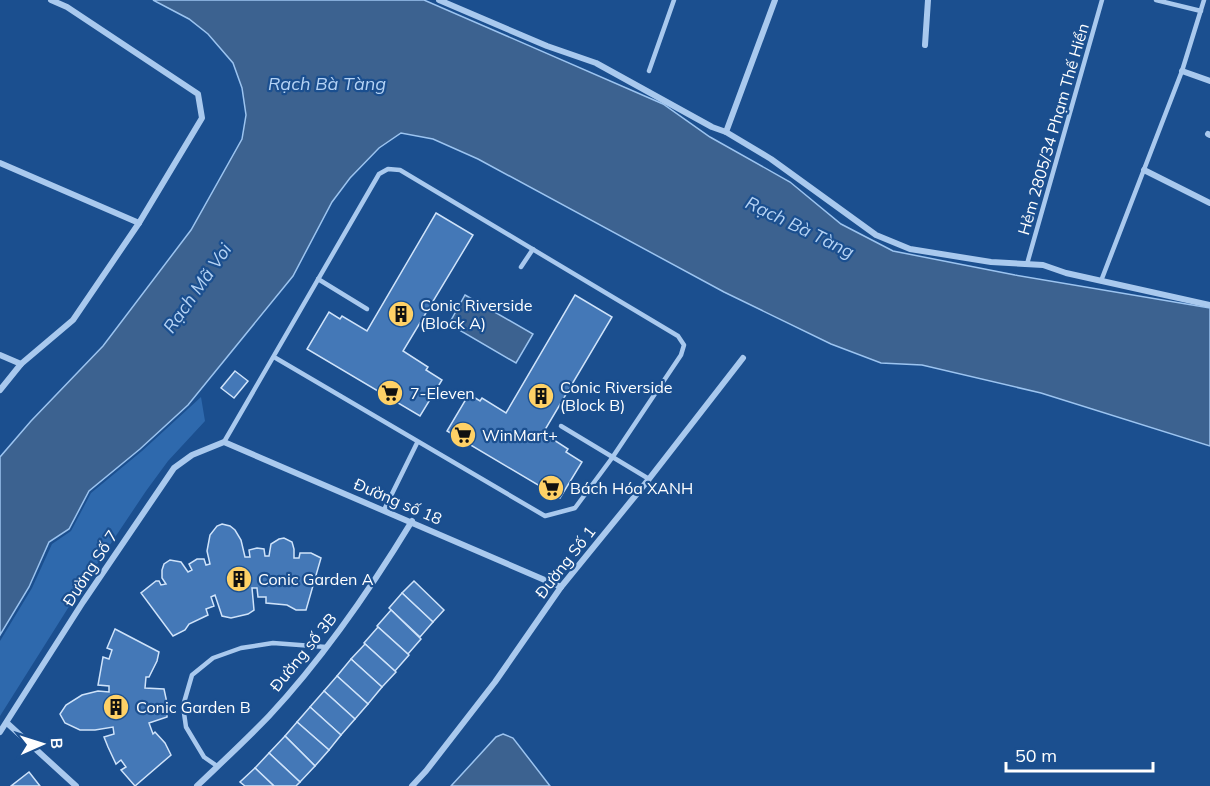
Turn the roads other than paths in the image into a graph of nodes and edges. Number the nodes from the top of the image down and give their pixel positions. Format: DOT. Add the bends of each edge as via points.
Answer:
graph roads {
  1 [pos="51,0"];
  2 [pos="439,0"];
  3 [pos="674,0"];
  4 [pos="775,0"];
  5 [pos="928,0"];
  6 [pos="1102,0"];
  7 [pos="1156,0"];
  8 [pos="1204,0"];
  9 [pos="1201,11"];
  10 [pos="925,45"];
  11 [pos="1182,71"];
  12 [pos="649,72"];
  13 [pos="1210,81"];
  14 [pos="726,132"];
  15 [pos="0,163"];
  16 [pos="1144,170"];
  17 [pos="1210,203"];
  18 [pos="139,223"];
  19 [pos="532,249"];
  20 [pos="1027,264"];
  21 [pos="521,267"];
  22 [pos="318,279"];
  23 [pos="1101,281"];
  24 [pos="1210,305"];
  25 [pos="367,309"];
  26 [pos="0,355"];
  27 [pos="274,357"];
  28 [pos="743,358"];
  29 [pos="21,364"];
  30 [pos="0,390"];
  31 [pos="561,426"];
  32 [pos="224,442"];
  33 [pos="417,443"];
  34 [pos="612,458"];
  35 [pos="649,479"];
  36 [pos="384,510"];
  37 [pos="412,521"];
  38 [pos="561,587"];
  39 [pos="326,647"];
  40 [pos="7,723"];
  41 [pos="0,732"];
  42 [pos="217,766"];
  43 [pos="76,786"];
  44 [pos="197,786"];
  45 [pos="412,786"];
  1 -- 18 [label="street" via="198,94 202,118"];
  2 -- 14 [label="street" via="596,63"];
  3 -- 12 [label="lane"];
  4 -- 14 [label="street"];
  5 -- 10 [label="street"];
  6 -- 20 [label="lane, Hẻm 2805/34 Phạm Thế Hiển"];
  7 -- 9 [label="lane"];
  8 -- 9 [label="lane"];
  9 -- 11 [label="lane"];
  11 -- 13 [label="street"];
  11 -- 16 [label="lane"];
  14 -- 20 [label="street" via="771,159 876,235 910,249"];
  15 -- 18 [label="street"];
  16 -- 17 [label="street"];
  16 -- 23 [label="lane"];
  18 -- 29 [label="street" via="73,320"];
  19 -- 21 [label="lane"];
  19 -- 22 [label="lane" via="400,170 388,169 379,174"];
  19 -- 34 [label="lane" via="678,336 684,345"];
  20 -- 23 [label="street"];
  22 -- 25 [label="lane"];
  22 -- 27 [label="lane"];
  23 -- 24 [label="street"];
  26 -- 29 [label="street"];
  27 -- 32 [label="lane"];
  27 -- 33 [label="lane"];
  28 -- 35 [label="street, Đường Số 1"];
  29 -- 30 [label="street"];
  31 -- 34 [label="lane"];
  32 -- 36 [label="street, Đường số 18"];
  32 -- 40 [label="street, Đường Số 7" via="192,455 174,468"];
  33 -- 34 [label="lane" via="545,516 575,508"];
  33 -- 36 [label="lane"];
  34 -- 35 [label="lane"];
  35 -- 38 [label="street, Đường Số 1"];
  36 -- 37 [label="street, Đường số 18"];
  37 -- 38 [label="street, Đường số 18"];
  37 -- 39 [label="street, Đường số 3B" via="369,590"];
  38 -- 45 [label="street, Đường Số 1" via="495,682"];
  39 -- 42 [label="street, Đường số 3B" via="269,715"];
  39 -- 42 [label="lane" via="273,643 241,648 213,658 192,675 183,706 186,727 204,757"];
  40 -- 41 [label="street, Đường Số 7"];
  40 -- 43 [label="street"];
  42 -- 44 [label="street, Đường số 3B"];
}
